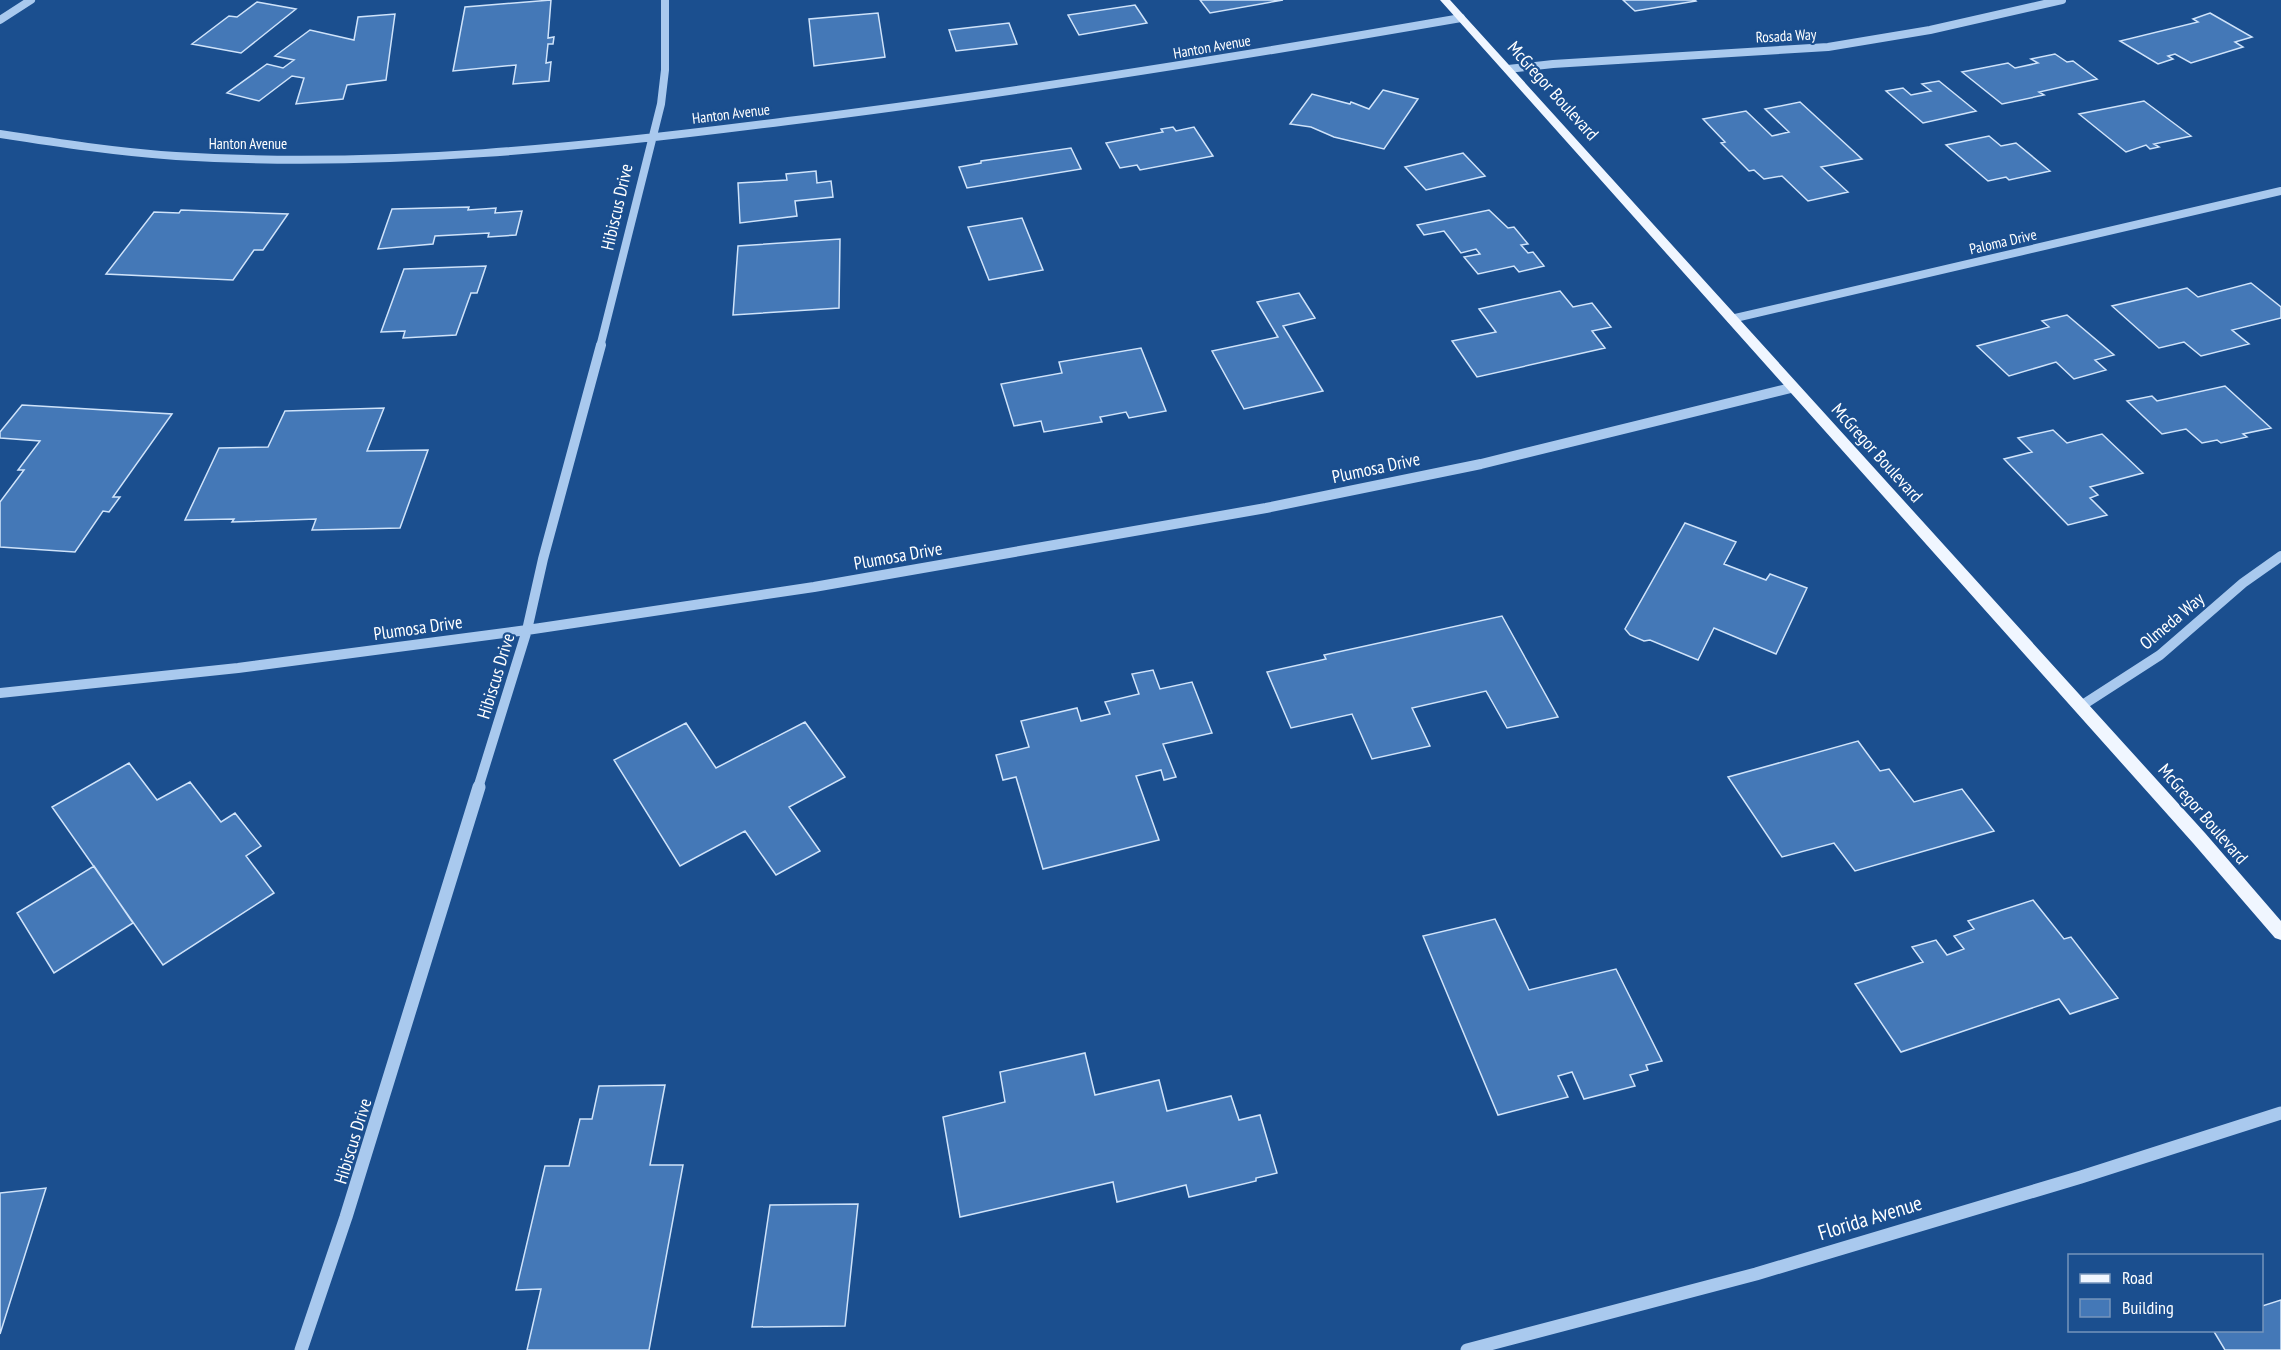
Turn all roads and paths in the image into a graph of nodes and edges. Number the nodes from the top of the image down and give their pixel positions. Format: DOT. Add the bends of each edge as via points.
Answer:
graph roads {
  1 [pos="31,0"];
  2 [pos="665,0"];
  3 [pos="1444,0"];
  4 [pos="2062,0"];
  5 [pos="1461,18"];
  6 [pos="0,20"];
  7 [pos="1508,69"];
  8 [pos="0,134"];
  9 [pos="651,137"];
  10 [pos="2281,191"];
  11 [pos="1731,319"];
  12 [pos="1791,388"];
  13 [pos="2281,556"];
  14 [pos="527,630"];
  15 [pos="0,693"];
  16 [pos="2081,706"];
  17 [pos="2281,933"];
  18 [pos="2281,1113"];
  19 [pos="301,1350"];
  20 [pos="1467,1350"];
  1 -- 6 [label="street"];
  2 -- 9 [label="street, Hibiscus Drive" via="663,95 660,117"];
  3 -- 5 [label="main road, McGregor Boulevard"];
  4 -- 7 [label="street, Rosada Way" via="1930,30 1828,47"];
  5 -- 7 [label="main road, McGregor Boulevard"];
  5 -- 9 [label="street, Hanton Avenue" via="945,102"];
  7 -- 11 [label="main road, McGregor Boulevard"];
  8 -- 9 [label="street, Hanton Avenue" via="200,158 434,155"];
  9 -- 14 [label="street, Hibiscus Drive"];
  10 -- 11 [label="street, Paloma Drive"];
  11 -- 12 [label="main road, McGregor Boulevard"];
  12 -- 14 [label="street, Plumosa Drive" via="1481,464 1266,508 814,587"];
  12 -- 16 [label="main road, McGregor Boulevard"];
  13 -- 16 [label="street, Olmeda Way" via="2243,583 2160,655"];
  14 -- 15 [label="street, Plumosa Drive" via="238,668"];
  14 -- 19 [label="street, Hibiscus Drive" via="346,1217"];
  16 -- 17 [label="main road, McGregor Boulevard"];
  18 -- 20 [label="street, Florida Avenue" via="1756,1274"];
}
